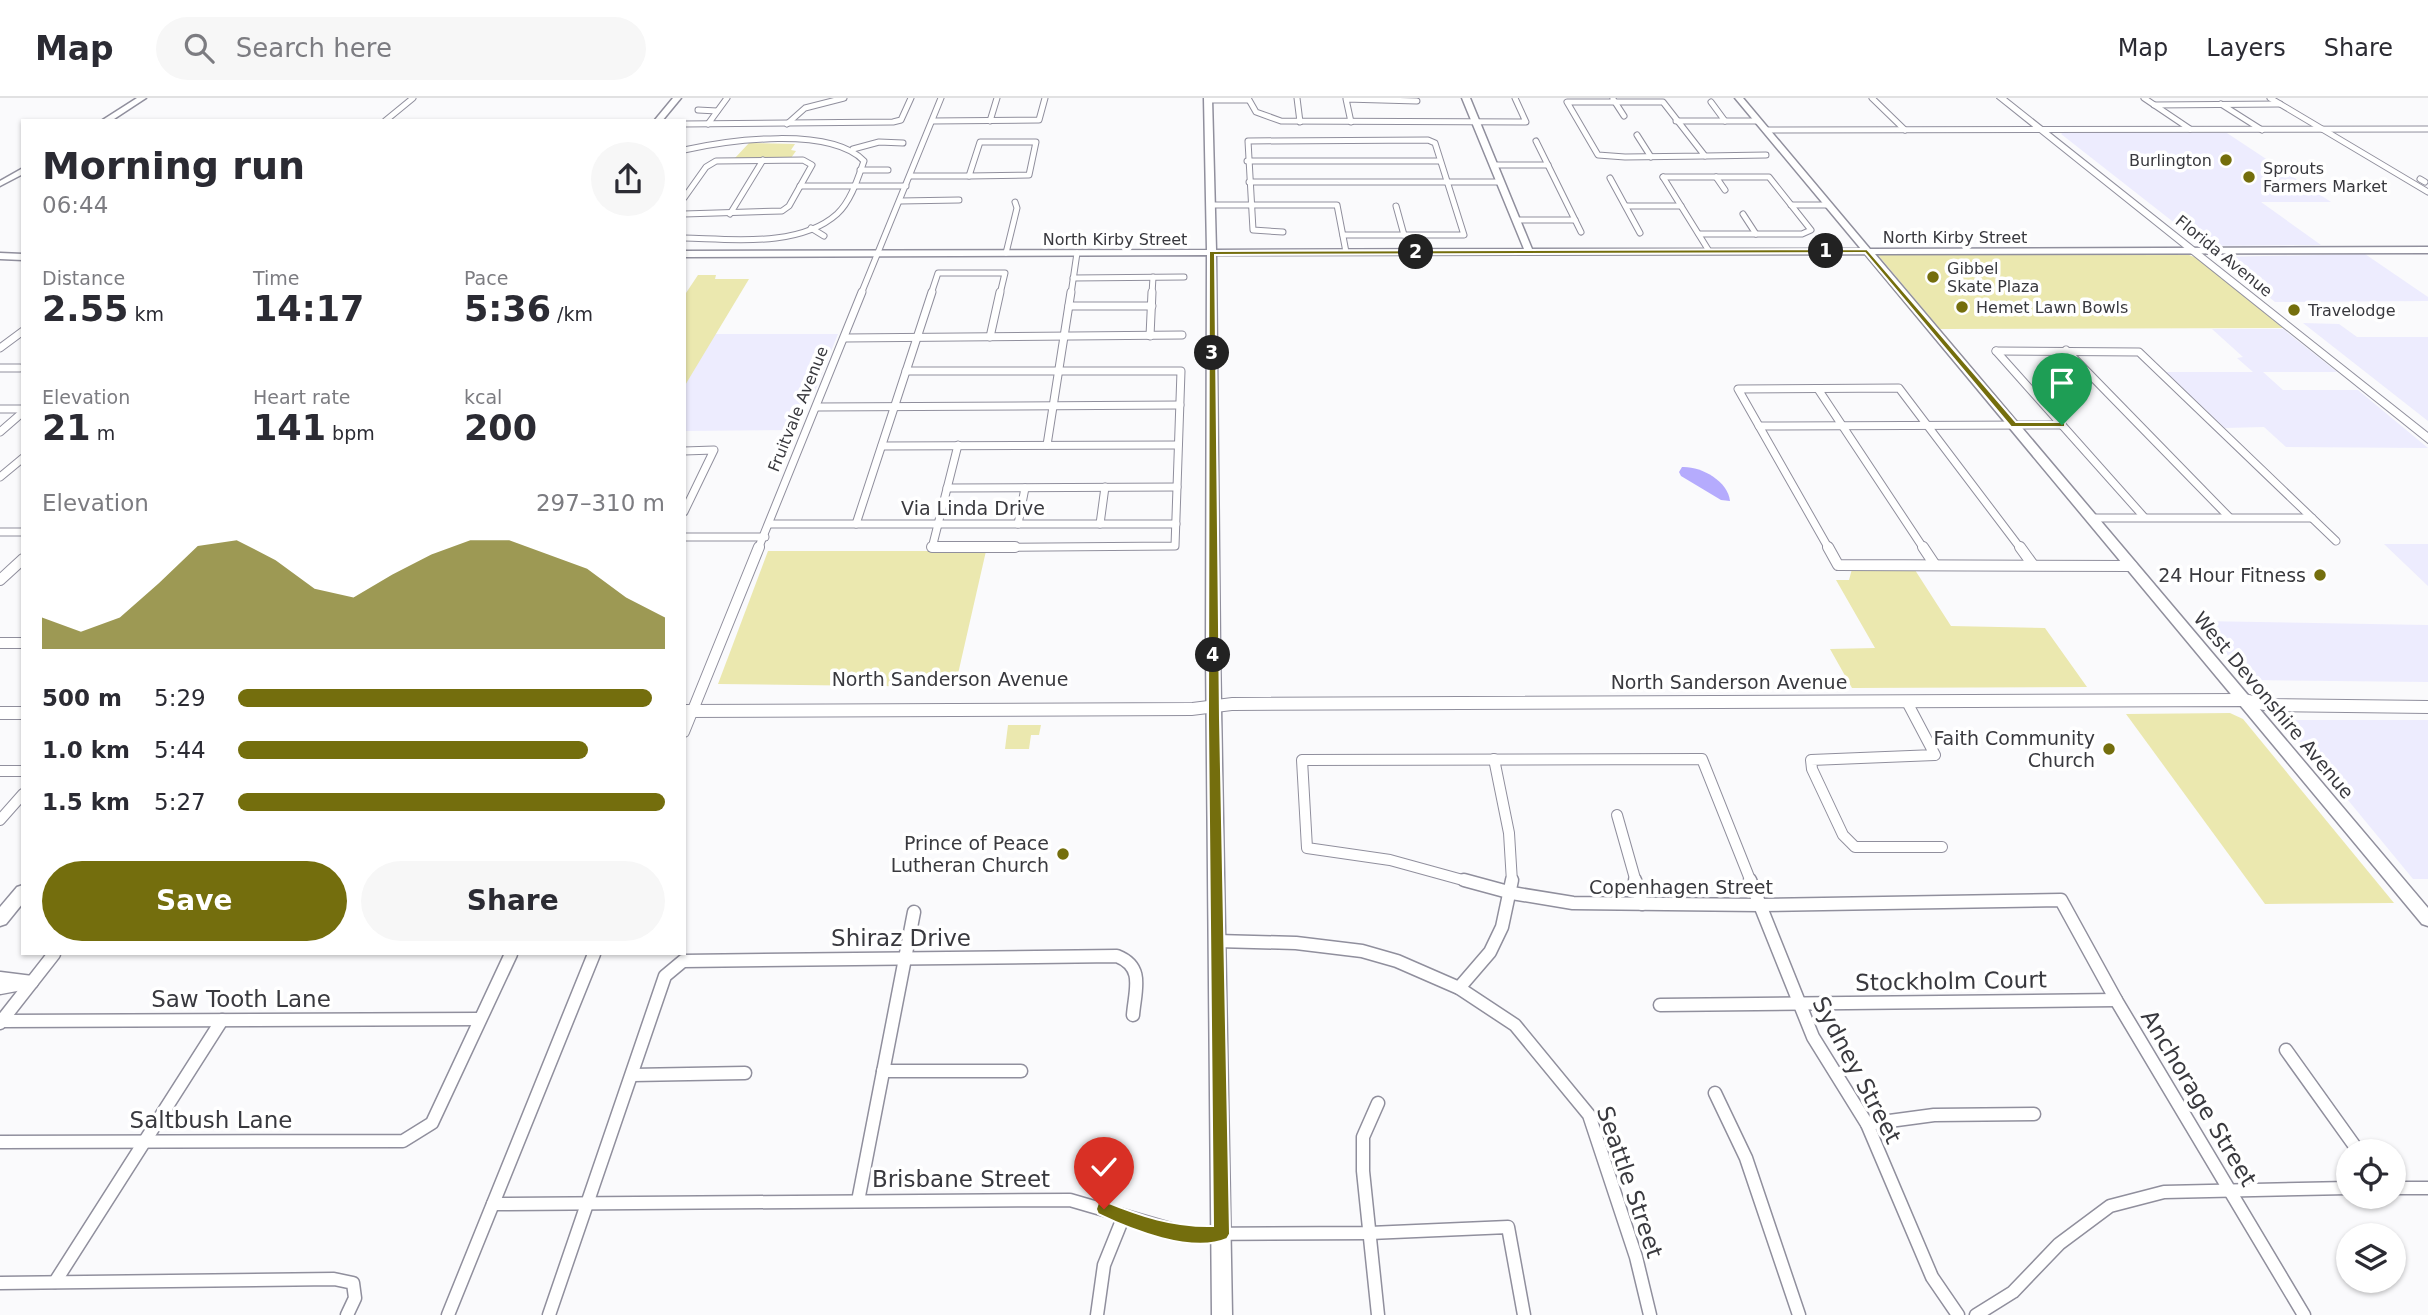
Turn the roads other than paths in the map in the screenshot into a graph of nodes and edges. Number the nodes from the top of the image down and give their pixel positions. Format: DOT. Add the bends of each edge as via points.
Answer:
graph roads {
  1 [pos="142,98"];
  2 [pos="413,98"];
  3 [pos="677,98"];
  4 [pos="727,98"];
  5 [pos="844,98"];
  6 [pos="911,98"];
  7 [pos="942,98"];
  8 [pos="997,98"];
  9 [pos="1045,98"];
  10 [pos="1297,98"];
  11 [pos="1466,98"];
  12 [pos="1515,98"];
  13 [pos="1739,98"];
  14 [pos="1872,98"];
  15 [pos="2001,98"];
  16 [pos="2010,98"];
  17 [pos="2144,98"];
  18 [pos="2211,98"];
  19 [pos="2270,98"];
  20 [pos="1208,99"];
  21 [pos="1248,99"];
  22 [pos="1346,99"];
  23 [pos="1395,99"];
  24 [pos="1614,100"];
  25 [pos="1417,101"];
  26 [pos="1711,102"];
  27 [pos="2221,104"];
  28 [pos="2281,104"];
  29 [pos="2154,105"];
  30 [pos="698,110"];
  31 [pos="717,111"];
  32 [pos="1624,116"];
  33 [pos="108,119"];
  34 [pos="387,119"];
  35 [pos="660,119"];
  36 [pos="932,121"];
  37 [pos="990,121"];
  38 [pos="1676,121"];
  39 [pos="1725,121"];
  40 [pos="1758,121"];
  41 [pos="1300,122"];
  42 [pos="1351,122"];
  43 [pos="1402,122"];
  44 [pos="1476,122"];
  45 [pos="686,124"];
  46 [pos="708,124"];
  47 [pos="787,124"];
  48 [pos="2428,129"];
  49 [pos="1766,130"];
  50 [pos="1905,130"];
  51 [pos="2045,130"];
  52 [pos="2191,130"];
  53 [pos="2262,130"];
  54 [pos="2323,130"];
  55 [pos="1637,135"];
  56 [pos="1536,141"];
  57 [pos="903,143"];
  58 [pos="686,149"];
  59 [pos="853,149"];
  60 [pos="1766,155"];
  61 [pos="1651,157"];
  62 [pos="1705,157"];
  63 [pos="763,160"];
  64 [pos="1439,160"];
  65 [pos="1247,161"];
  66 [pos="1493,165"];
  67 [pos="1548,165"];
  68 [pos="2085,165"];
  69 [pos="860,170"];
  70 [pos="888,170"];
  71 [pos="21,171"];
  72 [pos="910,176"];
  73 [pos="969,176"];
  74 [pos="1716,177"];
  75 [pos="1610,178"];
  76 [pos="1500,181"];
  77 [pos="2424,181"];
  78 [pos="1249,182"];
  79 [pos="1446,182"];
  80 [pos="2411,182"];
  81 [pos="0,184"];
  82 [pos="686,186"];
  83 [pos="693,186"];
  84 [pos="800,186"];
  85 [pos="852,186"];
  86 [pos="906,186"];
  87 [pos="1725,190"];
  88 [pos="2117,190"];
  89 [pos="2428,192"];
  90 [pos="2131,194"];
  91 [pos="686,195"];
  92 [pos="959,200"];
  93 [pos="900,201"];
  94 [pos="1014,202"];
  95 [pos="1211,205"];
  96 [pos="1250,205"];
  97 [pos="1791,205"];
  98 [pos="1828,205"];
  99 [pos="1396,206"];
  100 [pos="1626,206"];
  101 [pos="1681,206"];
  102 [pos="686,214"];
  103 [pos="730,214"];
  104 [pos="1742,214"];
  105 [pos="2161,218"];
  106 [pos="1516,220"];
  107 [pos="1576,220"];
  108 [pos="810,228"];
  109 [pos="1283,232"];
  110 [pos="1581,232"];
  111 [pos="1640,233"];
  112 [pos="1699,234"];
  113 [pos="1756,234"];
  114 [pos="1343,235"];
  115 [pos="1404,235"];
  116 [pos="824,236"];
  117 [pos="686,238"];
  118 [pos="713,238"];
  119 [pos="2197,250"];
  120 [pos="2428,250"];
  121 [pos="1709,251"];
  122 [pos="1867,251"];
  123 [pos="1346,252"];
  124 [pos="1529,252"];
  125 [pos="1006,253"];
  126 [pos="1077,253"];
  127 [pos="1211,253"];
  128 [pos="686,254"];
  129 [pos="703,254"];
  130 [pos="878,254"];
  131 [pos="0,257"];
  132 [pos="21,257"];
  133 [pos="1153,277"];
  134 [pos="1184,277"];
  135 [pos="1073,278"];
  136 [pos="1069,306"];
  137 [pos="1152,306"];
  138 [pos="21,332"];
  139 [pos="1182,335"];
  140 [pos="1064,336"];
  141 [pos="1150,336"];
  142 [pos="917,337"];
  143 [pos="990,337"];
  144 [pos="845,338"];
  145 [pos="0,348"];
  146 [pos="2066,350"];
  147 [pos="2330,356"];
  148 [pos="0,368"];
  149 [pos="20,368"];
  150 [pos="906,371"];
  151 [pos="1059,371"];
  152 [pos="1818,389"];
  153 [pos="1180,405"];
  154 [pos="1053,406"];
  155 [pos="818,407"];
  156 [pos="894,407"];
  157 [pos="0,409"];
  158 [pos="21,410"];
  159 [pos="21,412"];
  160 [pos="2014,425"];
  161 [pos="2062,425"];
  162 [pos="1759,426"];
  163 [pos="1842,426"];
  164 [pos="1929,426"];
  165 [pos="2428,429"];
  166 [pos="0,432"];
  167 [pos="2428,439"];
  168 [pos="1178,444"];
  169 [pos="958,445"];
  170 [pos="1047,445"];
  171 [pos="882,446"];
  172 [pos="686,451"];
  173 [pos="21,460"];
  174 [pos="0,477"];
  175 [pos="1105,487"];
  176 [pos="1177,487"];
  177 [pos="947,488"];
  178 [pos="1025,488"];
  179 [pos="686,508"];
  180 [pos="2144,517"];
  181 [pos="2229,517"];
  182 [pos="2092,518"];
  183 [pos="2312,518"];
  184 [pos="1100,523"];
  185 [pos="1176,523"];
  186 [pos="770,524"];
  187 [pos="856,524"];
  188 [pos="939,524"];
  189 [pos="1018,524"];
  190 [pos="0,532"];
  191 [pos="21,532"];
  192 [pos="686,537"];
  193 [pos="765,537"];
  194 [pos="2336,541"];
  195 [pos="21,561"];
  196 [pos="1935,565"];
  197 [pos="2033,565"];
  198 [pos="2132,566"];
  199 [pos="0,580"];
  200 [pos="0,643"];
  201 [pos="21,643"];
  202 [pos="2428,697"];
  203 [pos="961,700"];
  204 [pos="2244,700"];
  205 [pos="1907,702"];
  206 [pos="0,704"];
  207 [pos="21,704"];
  208 [pos="1214,705"];
  209 [pos="689,706"];
  210 [pos="2428,707"];
  211 [pos="900,710"];
  212 [pos="0,713"];
  213 [pos="21,713"];
  214 [pos="1494,759"];
  215 [pos="0,771"];
  216 [pos="21,771"];
  217 [pos="21,796"];
  218 [pos="1617,815"];
  219 [pos="0,820"];
  220 [pos="1942,848"];
  221 [pos="21,893"];
  222 [pos="1512,893"];
  223 [pos="2061,901"];
  224 [pos="1642,904"];
  225 [pos="1759,905"];
  226 [pos="914,912"];
  227 [pos="0,919"];
  228 [pos="2428,919"];
  229 [pos="1217,942"];
  230 [pos="53,955"];
  231 [pos="511,955"];
  232 [pos="594,955"];
  233 [pos="905,959"];
  234 [pos="0,978"];
  235 [pos="32,982"];
  236 [pos="0,988"];
  237 [pos="1459,988"];
  238 [pos="2116,1000"];
  239 [pos="1797,1003"];
  240 [pos="1660,1005"];
  241 [pos="1133,1015"];
  242 [pos="480,1019"];
  243 [pos="222,1020"];
  244 [pos="1,1022"];
  245 [pos="2287,1050"];
  246 [pos="1021,1070"];
  247 [pos="883,1071"];
  248 [pos="745,1073"];
  249 [pos="632,1074"];
  250 [pos="1715,1093"];
  251 [pos="1378,1103"];
  252 [pos="2034,1114"];
  253 [pos="1867,1124"];
  254 [pos="2351,1139"];
  255 [pos="0,1142"];
  256 [pos="144,1142"];
  257 [pos="2228,1188"];
  258 [pos="2336,1188"];
  259 [pos="2406,1188"];
  260 [pos="2428,1188"];
  261 [pos="858,1201"];
  262 [pos="493,1203"];
  263 [pos="589,1203"];
  264 [pos="1123,1218"];
  265 [pos="1370,1233"];
  266 [pos="1222,1234"];
  267 [pos="55,1282"];
  268 [pos="0,1283"];
  269 [pos="347,1315"];
  270 [pos="448,1315"];
  271 [pos="549,1315"];
  272 [pos="1097,1315"];
  273 [pos="1222,1315"];
  274 [pos="1378,1315"];
  275 [pos="1524,1315"];
  276 [pos="1650,1315"];
  277 [pos="1799,1315"];
  278 [pos="1958,1315"];
  279 [pos="1976,1315"];
  280 [pos="2304,1315"];
  1 -- 33 [label="street"];
  2 -- 34 [label="street"];
  3 -- 35 [label="street"];
  4 -- 31 [label="street"];
  5 -- 47 [label="street" via="803,108"];
  6 -- 47 [label="street" via="901,120"];
  7 -- 36 [label="street, Fruitvale Avenue"];
  8 -- 37 [label="street"];
  9 -- 37 [label="street" via="1039,120"];
  10 -- 41 [label="street"];
  11 -- 44 [label="street"];
  12 -- 44 [label="street" via="1526,122"];
  13 -- 40 [label="street, West Devonshire Avenue"];
  14 -- 50 [label="street"];
  15 -- 51 [label="main road, Florida Avenue"];
  16 -- 51 [label="main road, Florida Avenue"];
  17 -- 29 [label="street"];
  18 -- 27 [label="street"];
  19 -- 28 [label="street"];
  20 -- 21 [label="street"];
  20 -- 95 [label="street"];
  21 -- 41 [label="street" via="1254,113 1271,120"];
  22 -- 23 [label="street"];
  22 -- 42 [label="street"];
  23 -- 25 [label="street"];
  23 -- 43 [label="street"];
  24 -- 32 [label="street"];
  24 -- 38 [label="street" via="1662,102"];
  24 -- 61 [label="street" via="1567,102 1598,155"];
  26 -- 39 [label="street"];
  27 -- 28 [label="street"];
  27 -- 29 [label="street"];
  27 -- 53 [label="street"];
  28 -- 54 [label="street"];
  29 -- 52 [label="street"];
  30 -- 31 [label="street"];
  31 -- 46 [label="street"];
  36 -- 37 [label="street"];
  36 -- 72 [label="street, Fruitvale Avenue"];
  38 -- 39 [label="street"];
  38 -- 62 [label="street"];
  39 -- 40 [label="street"];
  40 -- 49 [label="street, West Devonshire Avenue"];
  41 -- 42 [label="street"];
  42 -- 43 [label="street"];
  43 -- 44 [label="street"];
  44 -- 66 [label="street"];
  45 -- 46 [label="street"];
  46 -- 47 [label="street"];
  48 -- 54 [label="street"];
  49 -- 50 [label="street"];
  49 -- 98 [label="street, West Devonshire Avenue"];
  50 -- 51 [label="street"];
  51 -- 52 [label="street"];
  51 -- 68 [label="main road, Florida Avenue"];
  51 -- 90 [label="main road, Florida Avenue"];
  52 -- 53 [label="street"];
  53 -- 54 [label="street"];
  54 -- 80 [label="street"];
  55 -- 61 [label="street"];
  56 -- 67 [label="street"];
  57 -- 59 [label="street" via="879,142"];
  58 -- 59 [label="street" via="742,141 819,142"];
  59 -- 69 [label="street" via="863,161"];
  60 -- 62 [label="street"];
  61 -- 62 [label="street"];
  63 -- 83 [label="street" via="710,164"];
  63 -- 84 [label="street" via="809,162 812,165"];
  63 -- 103 [label="street"];
  64 -- 65 [label="street"];
  64 -- 65 [label="street" via="1435,143 1428,140 1248,141"];
  64 -- 79 [label="street"];
  65 -- 78 [label="street"];
  66 -- 67 [label="street"];
  66 -- 76 [label="street"];
  67 -- 107 [label="street"];
  68 -- 88 [label="main road, Florida Avenue"];
  68 -- 90 [label="main road"];
  69 -- 70 [label="street"];
  69 -- 85 [label="street"];
  71 -- 81 [label="street"];
  72 -- 73 [label="street"];
  72 -- 86 [label="street, Fruitvale Avenue"];
  73 -- 73 [label="street" via="980,142 1036,142 1028,176"];
  74 -- 87 [label="street"];
  74 -- 97 [label="street" via="1769,177"];
  74 -- 101 [label="street" via="1663,177"];
  75 -- 100 [label="street"];
  76 -- 79 [label="street"];
  76 -- 106 [label="street"];
  77 -- 80 [label="street"];
  78 -- 79 [label="street"];
  78 -- 96 [label="street"];
  79 -- 115 [label="street" via="1464,235"];
  80 -- 89 [label="street"];
  82 -- 83 [label="street"];
  83 -- 91 [label="street"];
  84 -- 85 [label="street"];
  84 -- 103 [label="street" via="782,211"];
  85 -- 86 [label="street"];
  85 -- 108 [label="street" via="838,213"];
  86 -- 93 [label="street, Fruitvale Avenue"];
  88 -- 105 [label="main road"];
  88 -- 119 [label="main road, Florida Avenue"];
  90 -- 105 [label="main road, Florida Avenue"];
  92 -- 93 [label="street"];
  93 -- 130 [label="street, Fruitvale Avenue"];
  94 -- 125 [label="street" via="1017,208"];
  95 -- 96 [label="street"];
  95 -- 127 [label="street"];
  96 -- 109 [label="street" via="1253,230"];
  96 -- 114 [label="street" via="1337,205"];
  97 -- 98 [label="street"];
  97 -- 113 [label="street" via="1811,230"];
  98 -- 122 [label="street, West Devonshire Avenue"];
  99 -- 115 [label="street"];
  100 -- 101 [label="street"];
  100 -- 111 [label="street"];
  101 -- 112 [label="street"];
  102 -- 103 [label="street"];
  104 -- 113 [label="street"];
  105 -- 119 [label="main road, Florida Avenue"];
  106 -- 107 [label="street"];
  106 -- 124 [label="street"];
  107 -- 110 [label="street"];
  108 -- 116 [label="street"];
  108 -- 118 [label="street" via="766,237"];
  112 -- 113 [label="street"];
  112 -- 121 [label="street"];
  114 -- 115 [label="street"];
  114 -- 123 [label="street"];
  117 -- 118 [label="street"];
  118 -- 129 [label="street"];
  119 -- 120 [label="street, North Kirby Street"];
  119 -- 122 [label="street, North Kirby Street"];
  119 -- 147 [label="main road, Florida Avenue"];
  119 -- 147 [label="main road, Florida Avenue" via="2295,333"];
  121 -- 122 [label="street, North Kirby Street"];
  121 -- 124 [label="street, North Kirby Street"];
  122 -- 160 [label="street, West Devonshire Avenue"];
  123 -- 124 [label="street, North Kirby Street"];
  123 -- 127 [label="street, North Kirby Street"];
  125 -- 126 [label="street, North Kirby Street"];
  125 -- 130 [label="street, North Kirby Street"];
  126 -- 127 [label="street, North Kirby Street"];
  126 -- 135 [label="street"];
  127 -- 208 [label="street"];
  128 -- 129 [label="street, North Kirby Street"];
  129 -- 130 [label="street, North Kirby Street"];
  130 -- 144 [label="street, Fruitvale Avenue"];
  131 -- 132 [label="street"];
  133 -- 134 [label="street"];
  133 -- 135 [label="street"];
  133 -- 137 [label="street"];
  135 -- 136 [label="street"];
  136 -- 137 [label="street"];
  136 -- 140 [label="street"];
  137 -- 141 [label="street"];
  138 -- 145 [label="street"];
  139 -- 141 [label="street"];
  140 -- 141 [label="street"];
  140 -- 143 [label="street"];
  140 -- 151 [label="street"];
  142 -- 143 [label="street"];
  142 -- 143 [label="street" via="938,274 1005,273"];
  142 -- 144 [label="street"];
  142 -- 150 [label="street"];
  144 -- 155 [label="street, Fruitvale Avenue"];
  146 -- 161 [label="street" via="1996,351"];
  146 -- 181 [label="street"];
  146 -- 183 [label="street" via="2139,352"];
  147 -- 165 [label="main road"];
  147 -- 167 [label="main road, Florida Avenue"];
  148 -- 149 [label="street"];
  150 -- 151 [label="street"];
  150 -- 156 [label="street"];
  151 -- 153 [label="street" via="1181,371"];
  151 -- 154 [label="street"];
  152 -- 162 [label="street" via="1738,389"];
  152 -- 163 [label="street"];
  152 -- 164 [label="street" via="1899,388"];
  153 -- 154 [label="street"];
  153 -- 168 [label="street"];
  154 -- 156 [label="street"];
  154 -- 170 [label="street"];
  155 -- 156 [label="street"];
  155 -- 186 [label="street, Fruitvale Avenue"];
  156 -- 171 [label="street"];
  157 -- 158 [label="street"];
  159 -- 166 [label="street"];
  160 -- 161 [label="street"];
  160 -- 164 [label="street"];
  160 -- 182 [label="street, West Devonshire Avenue"];
  161 -- 180 [label="street"];
  162 -- 163 [label="street"];
  162 -- 196 [label="street" via="1838,565"];
  163 -- 164 [label="street"];
  163 -- 196 [label="street"];
  164 -- 197 [label="street"];
  168 -- 170 [label="street"];
  168 -- 176 [label="street"];
  169 -- 170 [label="street"];
  169 -- 171 [label="street"];
  169 -- 177 [label="street"];
  171 -- 187 [label="street"];
  172 -- 179 [label="street" via="714,450"];
  173 -- 174 [label="street"];
  175 -- 176 [label="street"];
  175 -- 178 [label="street"];
  175 -- 184 [label="street"];
  176 -- 185 [label="street"];
  177 -- 178 [label="street"];
  177 -- 188 [label="street"];
  178 -- 189 [label="street"];
  180 -- 181 [label="street"];
  180 -- 182 [label="street"];
  181 -- 183 [label="street"];
  182 -- 198 [label="street, West Devonshire Avenue"];
  183 -- 194 [label="street"];
  184 -- 185 [label="street, Via Linda Drive"];
  184 -- 189 [label="street, Via Linda Drive"];
  185 -- 188 [label="street" via="1175,547 932,548"];
  186 -- 187 [label="street, Via Linda Drive"];
  186 -- 193 [label="street, Fruitvale Avenue"];
  187 -- 188 [label="street, Via Linda Drive"];
  188 -- 189 [label="street, Via Linda Drive"];
  190 -- 191 [label="street"];
  192 -- 193 [label="street"];
  193 -- 209 [label="street, Fruitvale Avenue"];
  195 -- 199 [label="street"];
  196 -- 197 [label="street"];
  197 -- 198 [label="street"];
  198 -- 204 [label="street, West Devonshire Avenue"];
  200 -- 201 [label="street"];
  202 -- 204 [label="highway, North Sanderson Avenue" via="2261,696"];
  203 -- 208 [label="highway, North Sanderson Avenue" via="1195,699"];
  203 -- 209 [label="highway, North Sanderson Avenue"];
  203 -- 211 [label="highway" via="954,705 905,706"];
  204 -- 205 [label="highway, North Sanderson Avenue"];
  204 -- 210 [label="highway, North Sanderson Avenue" via="2269,705"];
  204 -- 228 [label="street, West Devonshire Avenue"];
  205 -- 208 [label="highway, North Sanderson Avenue"];
  205 -- 220 [label="street" via="1935,755 1811,760 1812,769 1843,835 1855,847"];
  206 -- 207 [label="highway"];
  208 -- 211 [label="highway, North Sanderson Avenue" via="1195,709"];
  208 -- 229 [label="street"];
  209 -- 211 [label="highway, North Sanderson Avenue"];
  212 -- 213 [label="highway"];
  214 -- 222 [label="street" via="1514,862"];
  214 -- 222 [label="street, Copenhagen Street" via="1302,760 1307,848 1390,860"];
  214 -- 225 [label="street, Sydney Street" via="1702,759"];
  215 -- 216 [label="street"];
  217 -- 219 [label="street"];
  218 -- 224 [label="street"];
  221 -- 227 [label="street"];
  222 -- 224 [label="street, Copenhagen Street" via="1573,903"];
  222 -- 237 [label="street" via="1489,955"];
  223 -- 225 [label="street, Copenhagen Street"];
  223 -- 238 [label="street, Anchorage Street"];
  224 -- 225 [label="street, Copenhagen Street"];
  225 -- 239 [label="street, Sydney Street"];
  226 -- 233 [label="street"];
  229 -- 237 [label="street, Seattle Street" via="1296,943 1362,951"];
  229 -- 266 [label="street"];
  230 -- 235 [label="street"];
  231 -- 242 [label="street"];
  232 -- 262 [label="street"];
  233 -- 241 [label="street, Shiraz Drive" via="1117,956 1130,961 1136,970"];
  233 -- 247 [label="street"];
  233 -- 249 [label="street, Shiraz Drive" via="683,961 665,975"];
  234 -- 235 [label="street"];
  235 -- 236 [label="street"];
  235 -- 244 [label="street"];
  237 -- 276 [label="street, Seattle Street" via="1515,1025 1590,1115"];
  238 -- 239 [label="street, Stockholm Court"];
  238 -- 257 [label="street, Anchorage Street"];
  239 -- 240 [label="street, Stockholm Court"];
  239 -- 253 [label="street, Sydney Street"];
  242 -- 243 [label="street, Saw Tooth Lane"];
  242 -- 256 [label="street, Saltbush Lane" via="432,1123 403,1141"];
  243 -- 244 [label="street, Saw Tooth Lane"];
  243 -- 256 [label="street"];
  245 -- 254 [label="street"];
  246 -- 247 [label="street"];
  247 -- 261 [label="street"];
  248 -- 249 [label="street"];
  249 -- 263 [label="street"];
  250 -- 277 [label="street" via="1746,1158"];
  251 -- 265 [label="street" via="1363,1138"];
  252 -- 253 [label="street" via="1934,1115"];
  253 -- 278 [label="street, Sydney Street" via="1932,1277"];
  255 -- 256 [label="street, Saltbush Lane"];
  256 -- 267 [label="street"];
  257 -- 258 [label="street"];
  257 -- 279 [label="street" via="2164,1192 2110,1206 2059,1244 2013,1292"];
  257 -- 280 [label="street, Anchorage Street"];
  259 -- 260 [label="street"];
  261 -- 263 [label="street, Brisbane Street"];
  261 -- 264 [label="street, Brisbane Street" via="1070,1200"];
  262 -- 263 [label="street, Brisbane Street"];
  262 -- 270 [label="street"];
  263 -- 271 [label="street"];
  264 -- 266 [label="street, Brisbane Street" via="1187,1234"];
  264 -- 272 [label="street" via="1100,1275"];
  265 -- 266 [label="street, Brisbane Street"];
  265 -- 274 [label="street"];
  265 -- 275 [label="street, Brisbane Street" via="1508,1227"];
  266 -- 273 [label="street"];
  267 -- 268 [label="street"];
  267 -- 269 [label="street" via="334,1279 353,1283 355,1298"];
}
